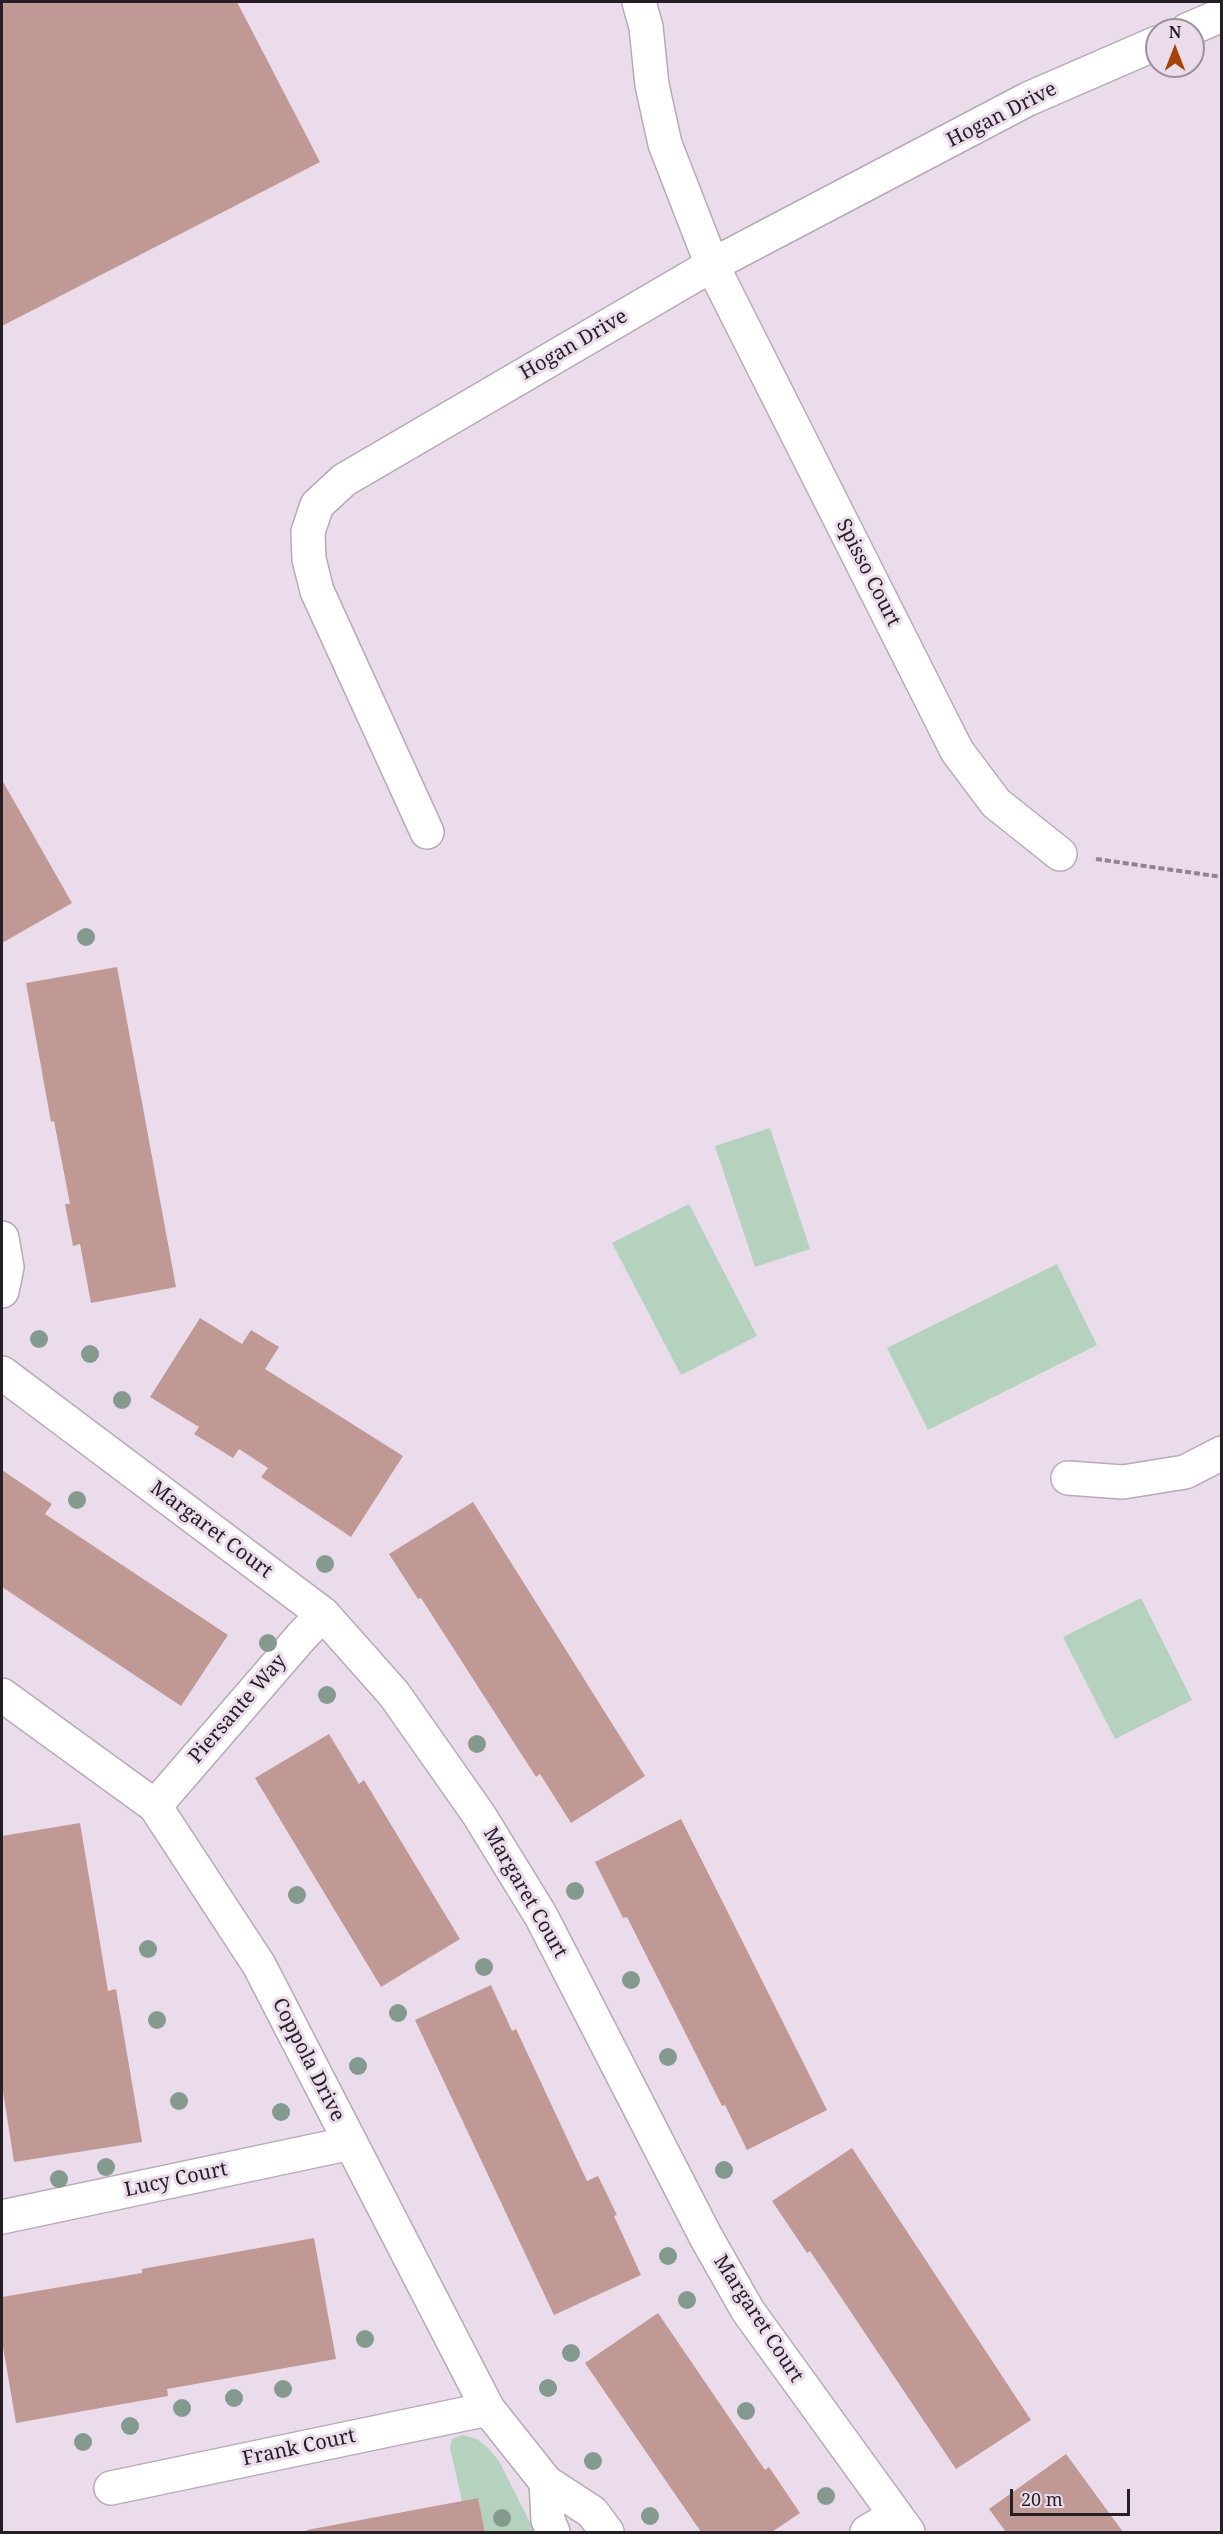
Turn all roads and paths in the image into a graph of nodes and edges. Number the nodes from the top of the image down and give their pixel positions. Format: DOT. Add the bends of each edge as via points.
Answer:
graph roads {
  1 [pos="639,2"];
  2 [pos="1221,15"];
  3 [pos="1205,22"];
  4 [pos="1145,48"];
  5 [pos="712,265"];
  6 [pos="427,832"];
  7 [pos="1060,854"];
  8 [pos="1221,877"];
  9 [pos="2,1238"];
  10 [pos="2,1291"];
  11 [pos="2,1373"];
  12 [pos="1221,1453"];
  13 [pos="1068,1478"];
  14 [pos="323,1614"];
  15 [pos="2,1695"];
  16 [pos="155,1806"];
  17 [pos="351,2143"];
  18 [pos="2,2217"];
  19 [pos="488,2409"];
  20 [pos="546,2482"];
  21 [pos="111,2488"];
  22 [pos="901,2524"];
  23 [pos="553,2532"];
  24 [pos="607,2532"];
  25 [pos="867,2532"];
  1 -- 5 [label="street, Spisso Court" via="666,144"];
  2 -- 3 [label="street"];
  4 -- 5 [label="street, Hogan Drive" via="1028,99"];
  5 -- 6 [label="street, Hogan Drive" via="344,480 317,505 308,532 309,559 317,591"];
  5 -- 7 [label="street, Spisso Court" via="957,750 996,803"];
  7 -- 8 [label="path"];
  9 -- 10 [label="street" via="7,1267"];
  11 -- 14 [label="street, Margaret Court"];
  12 -- 13 [label="street" via="1185,1472 1123,1482"];
  14 -- 16 [label="street, Piersante Way"];
  14 -- 22 [label="street, Margaret Court" via="394,1694 479,1815 541,1916 748,2311"];
  15 -- 16 [label="street, Coppola Drive"];
  16 -- 17 [label="street, Coppola Drive" via="259,1965"];
  17 -- 18 [label="street, Lucy Court"];
  17 -- 19 [label="street, Coppola Drive"];
  19 -- 20 [label="street, Coppola Drive"];
  19 -- 21 [label="street, Frank Court"];
  20 -- 23 [label="street" via="548,2520"];
  20 -- 24 [label="street, Coppola Drive" via="592,2512"];
  22 -- 25 [label="street"];
}
